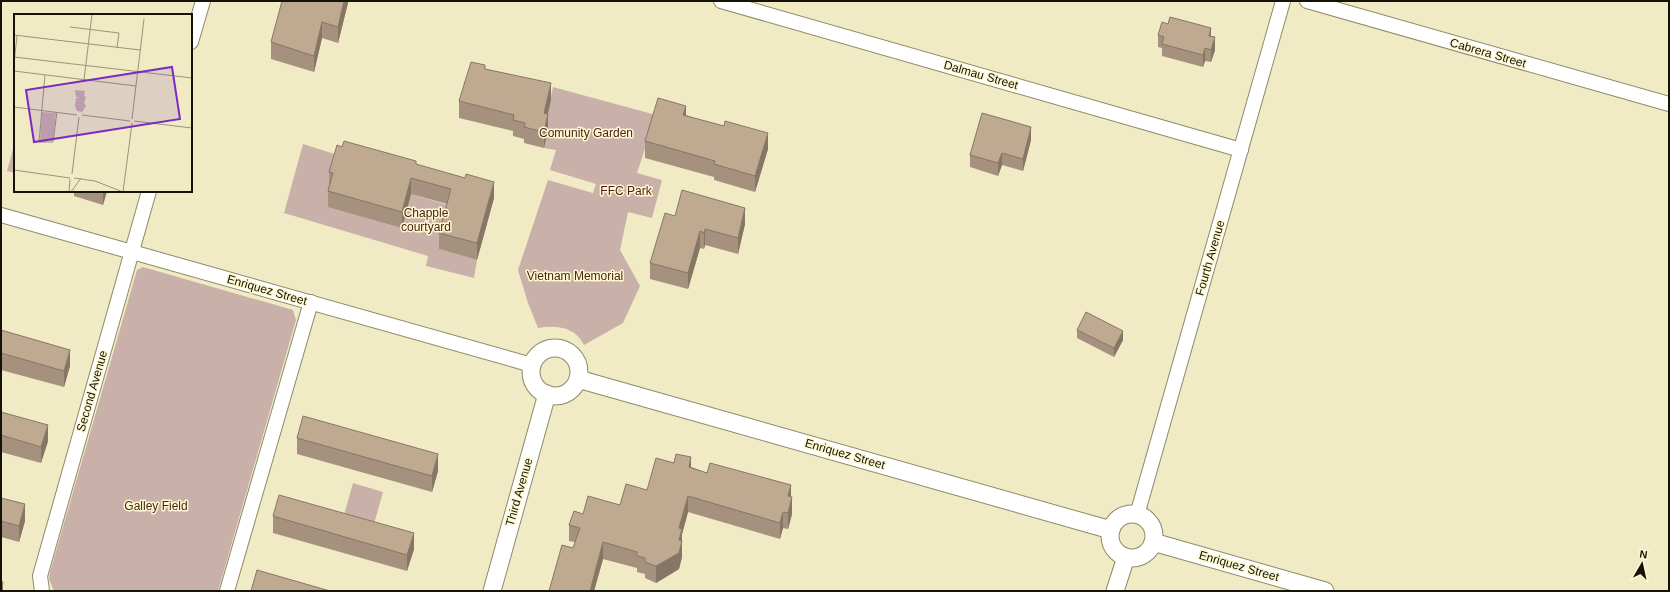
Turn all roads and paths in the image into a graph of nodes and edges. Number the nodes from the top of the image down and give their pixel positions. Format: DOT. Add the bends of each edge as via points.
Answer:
graph roads {
  1 [pos="203,1"];
  2 [pos="721,1"];
  3 [pos="1283,1"];
  4 [pos="1307,1"];
  5 [pos="192,39"];
  6 [pos="1669,104"];
  7 [pos="1241,150"];
  8 [pos="149,192"];
  9 [pos="1,215"];
  10 [pos="132,252"];
  11 [pos="311,302"];
  12 [pos="532,365"];
  13 [pos="578,379"];
  14 [pos="547,394"];
  15 [pos="1137,515"];
  16 [pos="1111,530"];
  17 [pos="1153,542"];
  18 [pos="1126,557"];
  19 [pos="42,591"];
  20 [pos="227,591"];
  21 [pos="492,591"];
  22 [pos="1115,591"];
  23 [pos="1325,591"];
  1 -- 5 [label="street"];
  2 -- 7 [label="street, Dalmau Street"];
  3 -- 7 [label="street, Fourth Avenue"];
  4 -- 6 [label="street, Cabrera Street"];
  7 -- 15 [label="street, Fourth Avenue"];
  8 -- 10 [label="street, Second Avenue"];
  9 -- 10 [label="street, Enriquez Street"];
  10 -- 11 [label="street, Enriquez Street"];
  10 -- 19 [label="street, Second Avenue" via="40,576"];
  11 -- 12 [label="street, Enriquez Street"];
  11 -- 20 [label="street"];
  12 -- 13 [label="street" via="535,358 547,349 562,349 569,352 578,364"];
  12 -- 14 [label="street" via="532,379"];
  13 -- 14 [label="street" via="569,391"];
  13 -- 16 [label="street, Enriquez Street"];
  14 -- 21 [label="street, Third Avenue"];
  15 -- 16 [label="street" via="1124,516"];
  15 -- 17 [label="street" via="1149,522"];
  16 -- 18 [label="street" via="1110,537 1115,549"];
  17 -- 18 [label="street" via="1140,556"];
  17 -- 23 [label="street, Enriquez Street"];
  18 -- 22 [label="street"];
}
